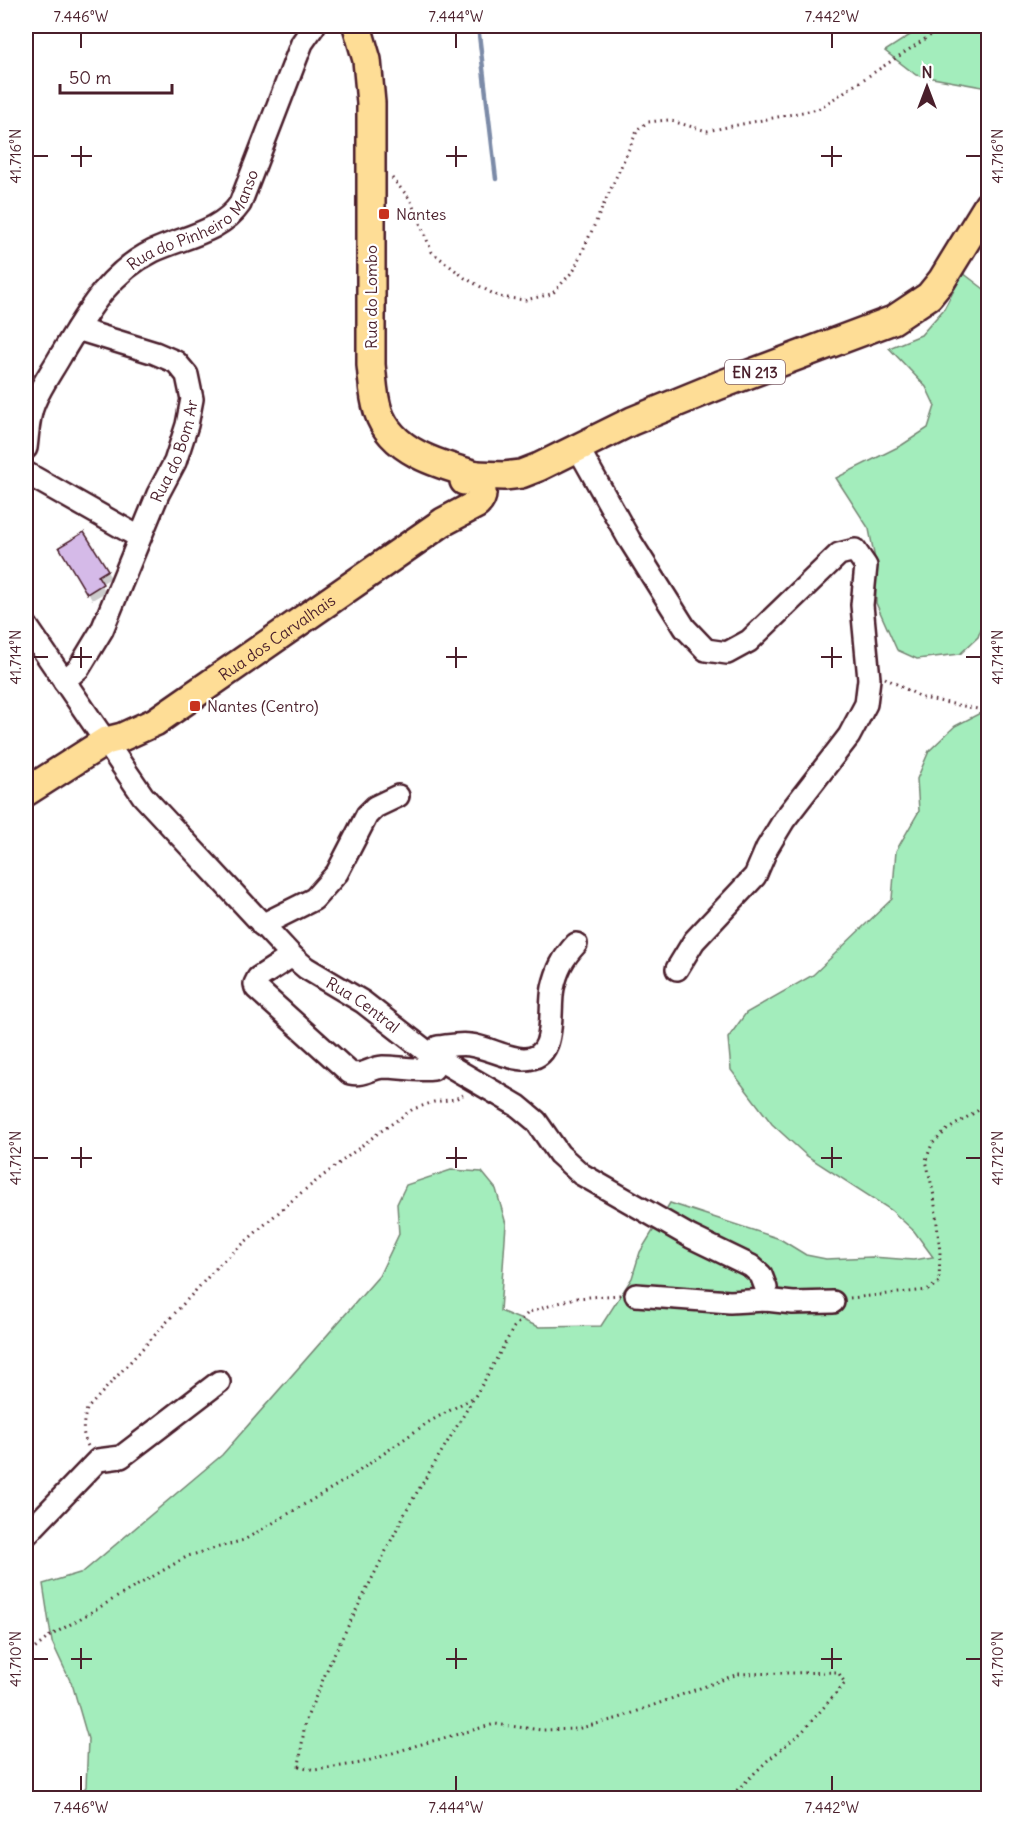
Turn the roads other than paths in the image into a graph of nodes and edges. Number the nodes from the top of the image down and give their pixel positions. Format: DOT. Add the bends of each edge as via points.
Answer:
graph roads {
  1 [pos="314,26"];
  2 [pos="357,26"];
  3 [pos="988,205"];
  4 [pos="77,329"];
  5 [pos="32,390"];
  6 [pos="26,448"];
  7 [pos="578,448"];
  8 [pos="26,473"];
  9 [pos="467,487"];
  10 [pos="139,537"];
  11 [pos="26,625"];
  12 [pos="64,681"];
  13 [pos="106,741"];
  14 [pos="26,792"];
  15 [pos="398,796"];
  16 [pos="262,925"];
  17 [pos="576,944"];
  18 [pos="292,956"];
  19 [pos="677,969"];
  20 [pos="435,1058"];
  21 [pos="636,1294"];
  22 [pos="766,1300"];
  23 [pos="833,1302"];
  24 [pos="219,1382"];
  25 [pos="26,1535"];
  1 -- 4 [label="street, Rua do Pinheiro Manso" via="302,44 233,215 129,265 110,282"];
  2 -- 9 [label="main road, Rua do Lombo / EN 213" via="367,60 371,103 371,365 378,414 404,447"];
  3 -- 7 [label="main road, EN 213" via="930,296 893,320 720,386"];
  4 -- 5 [label="street, Rua do Pinheiro Manso"];
  4 -- 10 [label="street, Rua do Bom Ar" via="176,362 190,385 192,399 187,425 175,462"];
  5 -- 6 [label="street, Rua do Pinheiro Manso"];
  7 -- 9 [label="main road, EN 213" via="521,474"];
  7 -- 19 [label="street" via="685,628 706,650 728,653 749,640 839,554 855,550 866,566 862,605 869,679 866,704 849,736 784,820 755,876 693,941"];
  8 -- 10 [label="street"];
  9 -- 13 [label="main road, Rua dos Carvalhais" via="442,522 154,722"];
  10 -- 12 [label="street, Rua do Bom Ar" via="102,630 79,668"];
  11 -- 12 [label="street, Rua Central"];
  12 -- 13 [label="street, Rua Central"];
  13 -- 14 [label="main road, Rua dos Carvalhais"];
  13 -- 16 [label="street, Rua Central" via="143,796"];
  15 -- 16 [label="street" via="367,815 336,873 314,899"];
  16 -- 18 [label="street, Rua Central"];
  17 -- 20 [label="street" via="558,967 550,1006 550,1040 544,1052 522,1059 468,1044 438,1047"];
  18 -- 20 [label="street, Rua Central" via="363,1002"];
  18 -- 20 [label="street" via="258,978 256,988 350,1073 358,1075 385,1067 433,1069"];
  20 -- 22 [label="street, Rua Central" via="536,1120 559,1154 581,1174 691,1237 751,1266 761,1275"];
  21 -- 22 [label="street" via="729,1302"];
  22 -- 23 [label="street"];
  24 -- 25 [label="street" via="121,1457 98,1460"];
}
